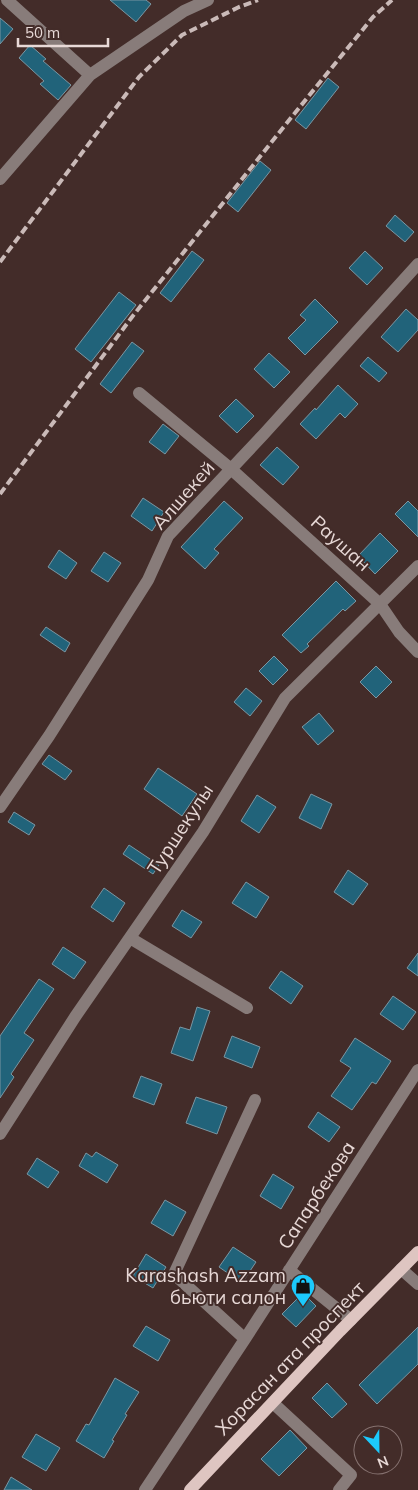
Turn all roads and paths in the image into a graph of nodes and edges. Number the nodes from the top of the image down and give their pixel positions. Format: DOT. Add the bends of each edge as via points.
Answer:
graph roads {
  1 [pos="7,0"];
  2 [pos="208,0"];
  3 [pos="90,75"];
  4 [pos="0,180"];
  5 [pos="418,264"];
  6 [pos="139,393"];
  7 [pos="231,469"];
  8 [pos="418,566"];
  9 [pos="380,604"];
  10 [pos="418,652"];
  11 [pos="0,807"];
  12 [pos="130,938"];
  13 [pos="247,1008"];
  14 [pos="418,1070"];
  15 [pos="255,1100"];
  16 [pos="0,1134"];
  17 [pos="418,1252"];
  18 [pos="401,1269"];
  19 [pos="289,1270"];
  20 [pos="418,1284"];
  21 [pos="351,1320"];
  22 [pos="245,1339"];
  23 [pos="273,1403"];
  24 [pos="145,1490"];
  25 [pos="190,1490"];
  26 [pos="339,1490"];
  1 -- 3 [label="street"];
  2 -- 3 [label="street" via="184,11"];
  3 -- 4 [label="street"];
  5 -- 7 [label="street, Алшекей"];
  6 -- 7 [label="street, Раушан"];
  7 -- 9 [label="street, Раушан"];
  7 -- 11 [label="street, Алшекей" via="168,536 148,580"];
  8 -- 9 [label="street, Туршекулы"];
  9 -- 10 [label="street, Раушан"];
  9 -- 12 [label="street, Туршекулы" via="285,698 203,832"];
  12 -- 13 [label="street"];
  12 -- 16 [label="street, Туршекулы"];
  14 -- 19 [label="street, Сапарбекова"];
  15 -- 22 [label="street" via="174,1274"];
  17 -- 18 [label="main road, Хорасан ата проспект"];
  18 -- 20 [label="street"];
  18 -- 21 [label="main road, Хорасан ата проспект"];
  19 -- 21 [label="street"];
  19 -- 22 [label="street, Сапарбекова"];
  21 -- 23 [label="main road, Хорасан ата проспект"];
  22 -- 24 [label="street, Сапарбекова"];
  23 -- 25 [label="main road, Хорасан ата проспект"];
  23 -- 26 [label="street" via="351,1475"];
}
